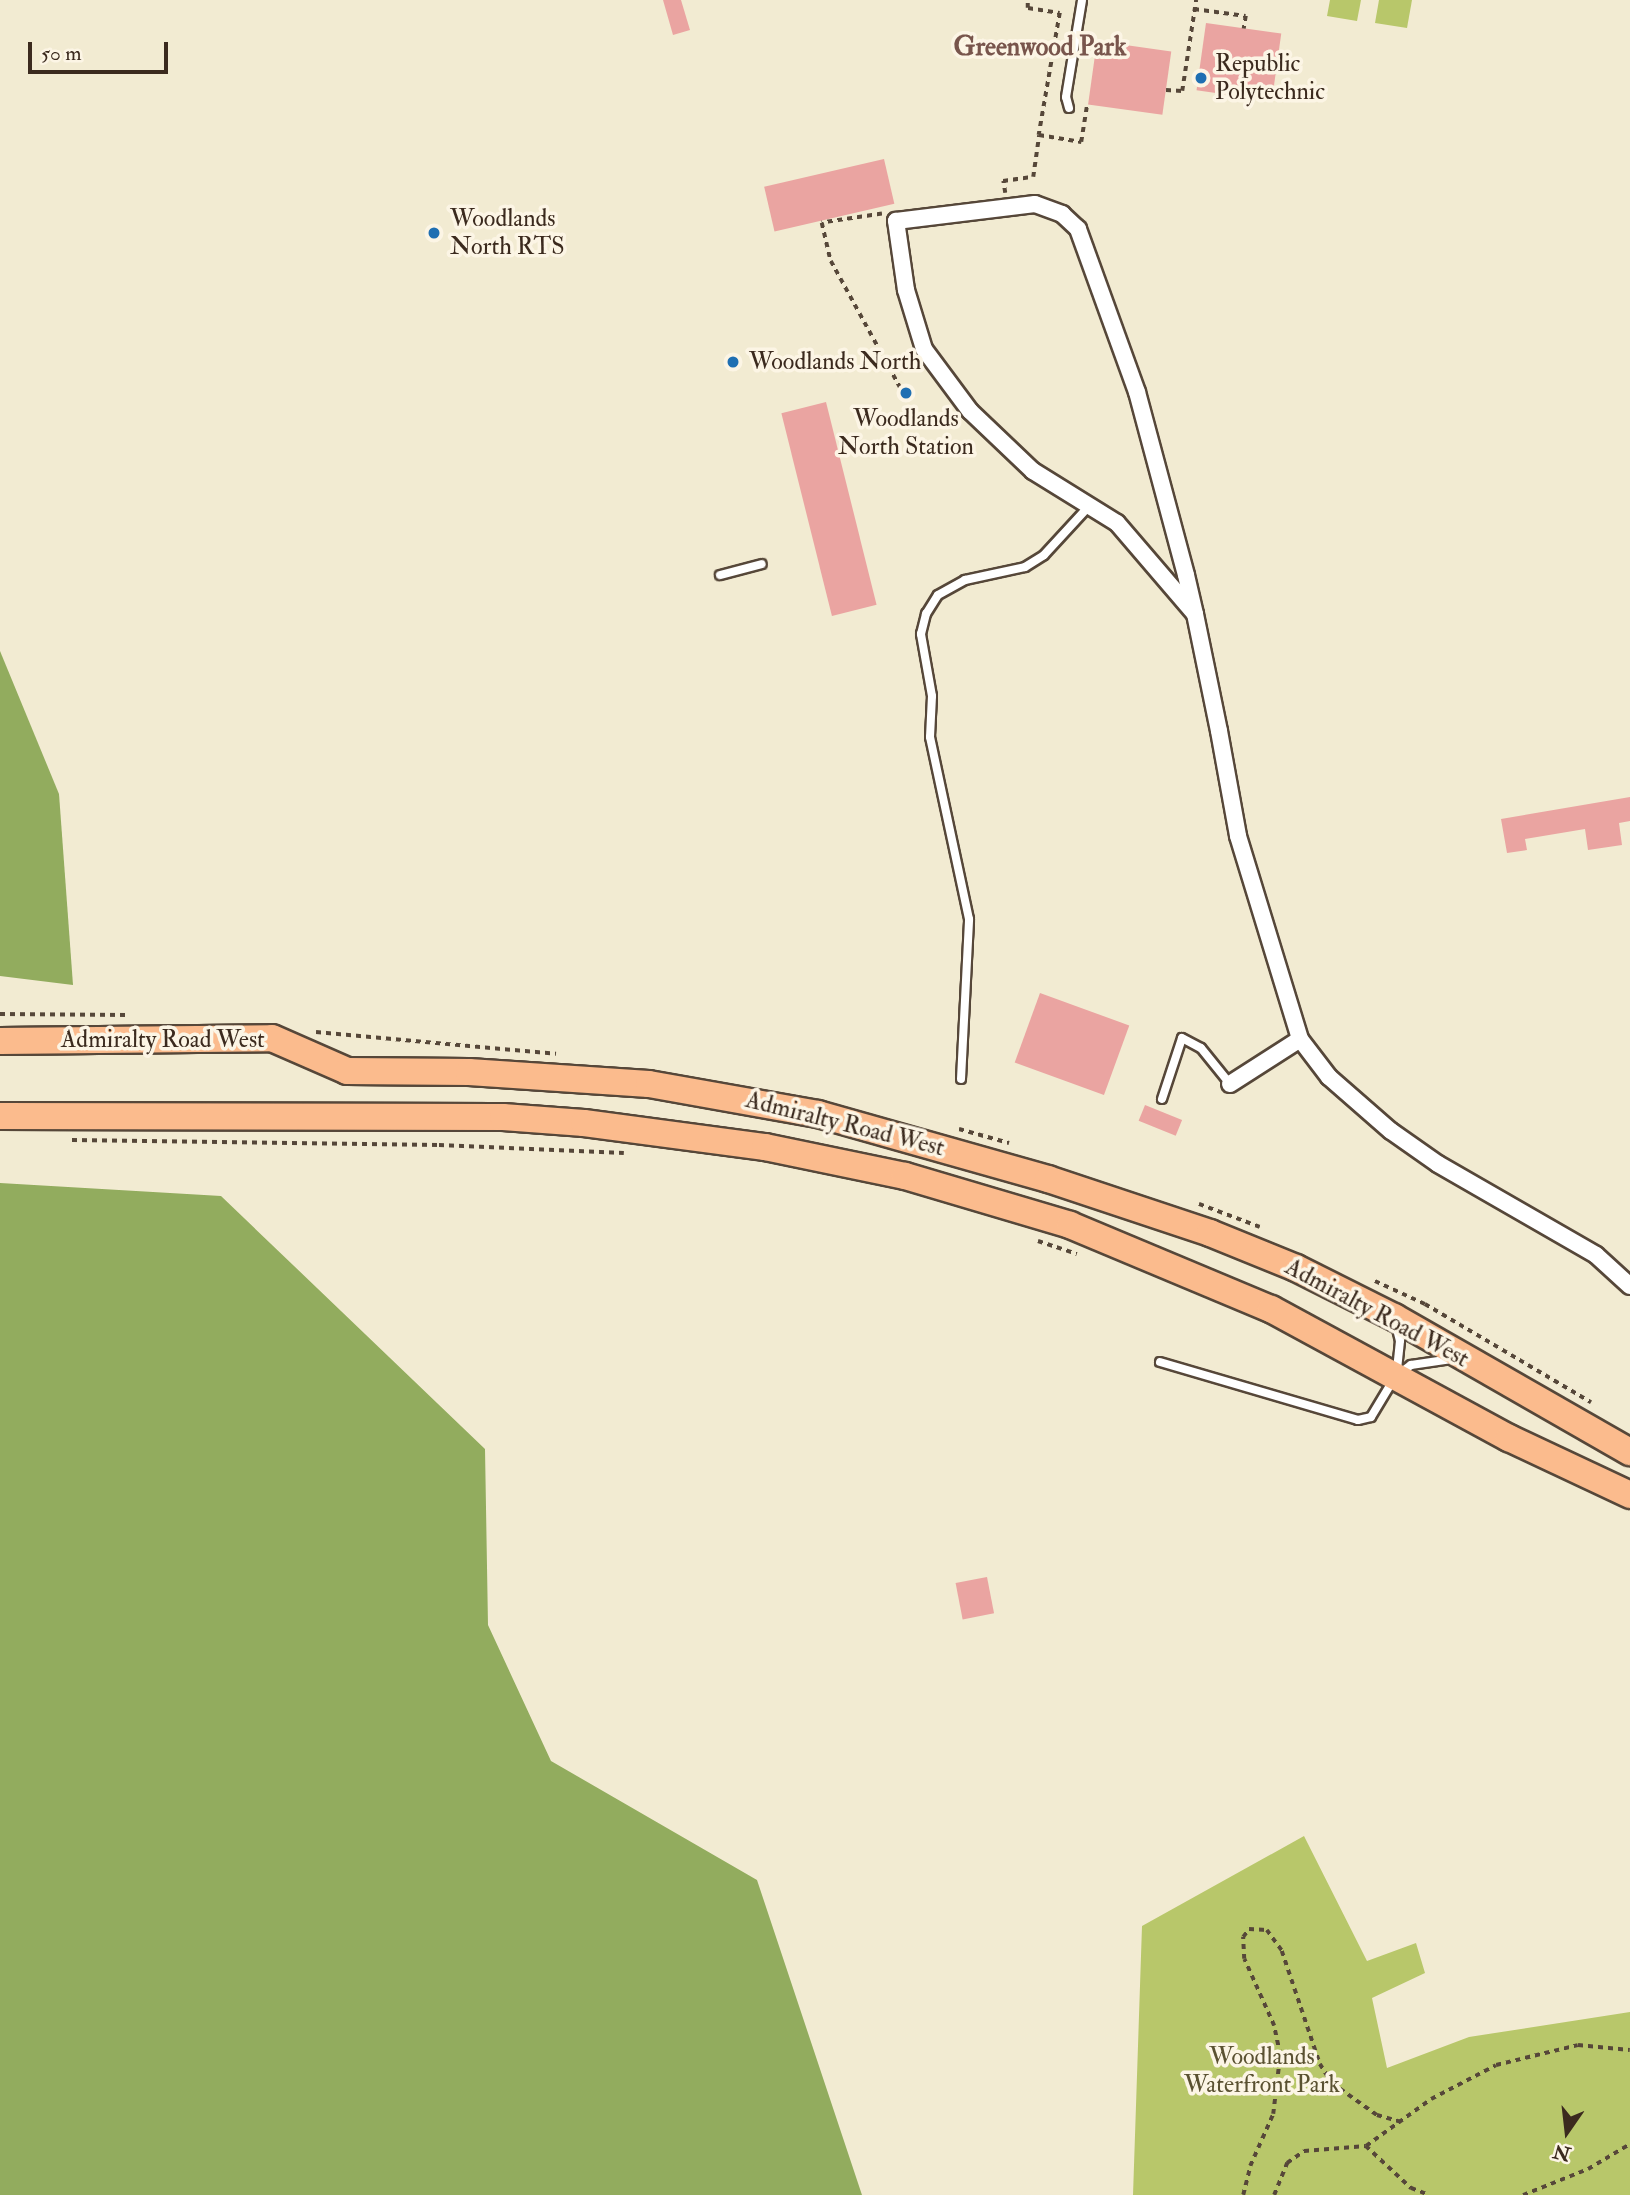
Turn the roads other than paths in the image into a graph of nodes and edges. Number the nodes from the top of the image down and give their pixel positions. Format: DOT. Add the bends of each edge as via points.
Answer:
graph roads {
  1 [pos="1082,0"];
  2 [pos="1069,108"];
  3 [pos="1088,506"];
  4 [pos="762,564"];
  5 [pos="720,575"];
  6 [pos="1195,614"];
  7 [pos="1300,1039"];
  8 [pos="0,1041"];
  9 [pos="961,1079"];
  10 [pos="1230,1084"];
  11 [pos="1162,1099"];
  12 [pos="0,1116"];
  13 [pos="1630,1286"];
  14 [pos="1394,1317"];
  15 [pos="1466,1359"];
  16 [pos="1160,1362"];
  17 [pos="1395,1377"];
  18 [pos="1630,1452"];
  19 [pos="1624,1486"];
  1 -- 2 [label="lane" via="1066,97"];
  3 -- 6 [label="street" via="1117,523"];
  3 -- 6 [label="street" via="1033,471 970,411 924,349 906,290 897,221 1035,204 1062,214 1078,229 1137,392"];
  3 -- 9 [label="lane" via="1044,555 1025,567 965,580 939,595 920,634 932,696 930,737 969,919"];
  4 -- 5 [label="lane"];
  6 -- 7 [label="street" via="1238,836"];
  7 -- 10 [label="street"];
  7 -- 13 [label="street" via="1329,1077 1391,1132 1596,1255"];
  8 -- 14 [label="main road, Admiralty Road West" via="272,1038 347,1071 649,1084 749,1100 954,1150 1210,1233 1296,1268"];
  10 -- 11 [label="lane" via="1201,1048 1182,1038"];
  12 -- 17 [label="main road, Admiralty Road West" via="503,1118 584,1123 765,1146 950,1187 1070,1226 1271,1309"];
  14 -- 15 [label="main road, Admiralty Road West"];
  14 -- 17 [label="lane" via="1400,1341"];
  15 -- 17 [label="lane" via="1431,1359 1411,1365"];
  15 -- 18 [label="main road, Admiralty Road West"];
  16 -- 17 [label="lane" via="1359,1420 1371,1417"];
  17 -- 19 [label="main road, Admiralty Road West" via="1509,1438"];
}
